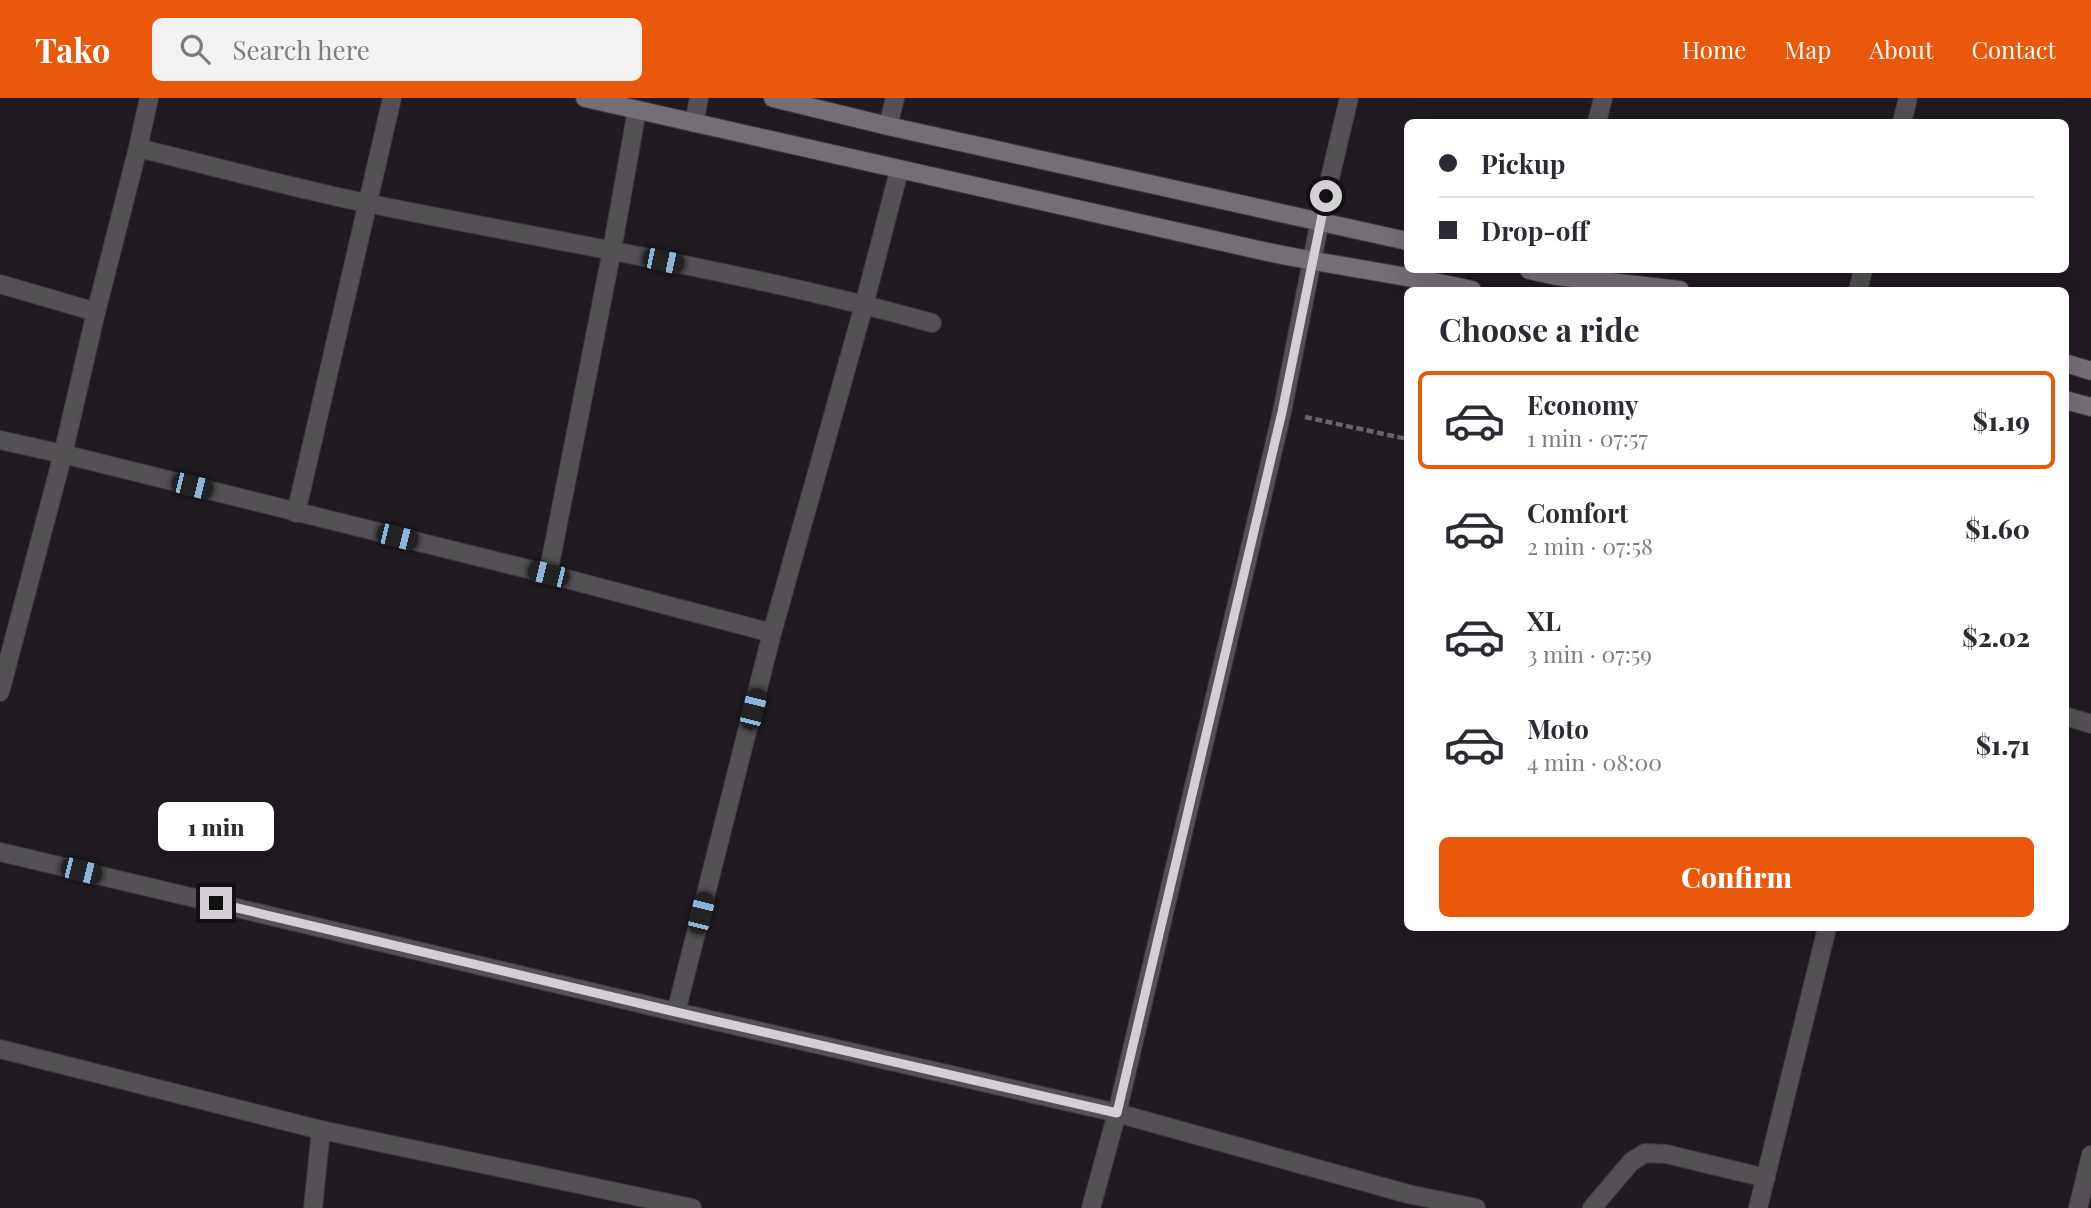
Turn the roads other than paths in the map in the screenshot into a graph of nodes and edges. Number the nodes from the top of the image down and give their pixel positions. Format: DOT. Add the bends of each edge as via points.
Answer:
graph roads {
  1 [pos="149,98"];
  2 [pos="392,98"];
  3 [pos="585,98"];
  4 [pos="699,98"];
  5 [pos="773,98"];
  6 [pos="895,98"];
  7 [pos="1349,98"];
  8 [pos="1603,98"];
  9 [pos="1908,98"];
  10 [pos="637,110"];
  11 [pos="1598,119"];
  12 [pos="1903,119"];
  13 [pos="694,123"];
  14 [pos="888,126"];
  15 [pos="138,148"];
  16 [pos="899,171"];
  17 [pos="368,203"];
  18 [pos="1320,220"];
  19 [pos="1404,240"];
  20 [pos="612,250"];
  21 [pos="1312,262"];
  22 [pos="1557,273"];
  23 [pos="0,284"];
  24 [pos="1456,287"];
  25 [pos="1658,287"];
  26 [pos="864,304"];
  27 [pos="96,312"];
  28 [pos="932,323"];
  29 [pos="2069,364"];
  30 [pos="2091,371"];
  31 [pos="2069,401"];
  32 [pos="2091,407"];
  33 [pos="0,440"];
  34 [pos="63,454"];
  35 [pos="296,513"];
  36 [pos="548,574"];
  37 [pos="772,633"];
  38 [pos="0,692"];
  39 [pos="2069,717"];
  40 [pos="2091,723"];
  41 [pos="0,852"];
  42 [pos="1826,931"];
  43 [pos="676,1012"];
  44 [pos="0,1049"];
  45 [pos="1117,1113"];
  46 [pos="321,1129"];
  47 [pos="2091,1155"];
  48 [pos="1766,1178"];
  49 [pos="313,1208"];
  50 [pos="692,1208"];
  51 [pos="1091,1208"];
  52 [pos="1476,1208"];
  53 [pos="1592,1208"];
  54 [pos="1758,1208"];
  55 [pos="2078,1208"];
  1 -- 15 [label="street"];
  2 -- 17 [label="street"];
  3 -- 10 [label="main road"];
  4 -- 13 [label="street"];
  5 -- 14 [label="main road"];
  6 -- 14 [label="street"];
  7 -- 18 [label="street"];
  8 -- 11 [label="street"];
  9 -- 12 [label="street"];
  10 -- 13 [label="main road"];
  10 -- 20 [label="street"];
  13 -- 16 [label="main road"];
  14 -- 18 [label="main road"];
  15 -- 17 [label="street"];
  15 -- 27 [label="street"];
  16 -- 21 [label="main road"];
  16 -- 26 [label="street"];
  17 -- 20 [label="street"];
  17 -- 35 [label="street"];
  18 -- 19 [label="main road"];
  18 -- 21 [label="street"];
  20 -- 26 [label="street"];
  20 -- 36 [label="street"];
  21 -- 24 [label="main road"];
  21 -- 45 [label="street" via="1282,412"];
  22 -- 25 [label="main road"];
  23 -- 27 [label="street"];
  26 -- 28 [label="street"];
  26 -- 37 [label="street"];
  27 -- 34 [label="street"];
  29 -- 30 [label="main road"];
  31 -- 32 [label="main road"];
  33 -- 34 [label="street"];
  34 -- 35 [label="street"];
  34 -- 38 [label="street"];
  35 -- 36 [label="street"];
  36 -- 37 [label="street"];
  37 -- 43 [label="street"];
  39 -- 40 [label="street"];
  41 -- 43 [label="street"];
  42 -- 48 [label="street"];
  43 -- 45 [label="street"];
  44 -- 46 [label="street"];
  45 -- 51 [label="street"];
  45 -- 52 [label="street" via="1408,1194"];
  46 -- 49 [label="street"];
  46 -- 50 [label="street"];
  47 -- 55 [label="street"];
  48 -- 53 [label="street" via="1645,1153 1631,1162"];
  48 -- 54 [label="street"];
}
